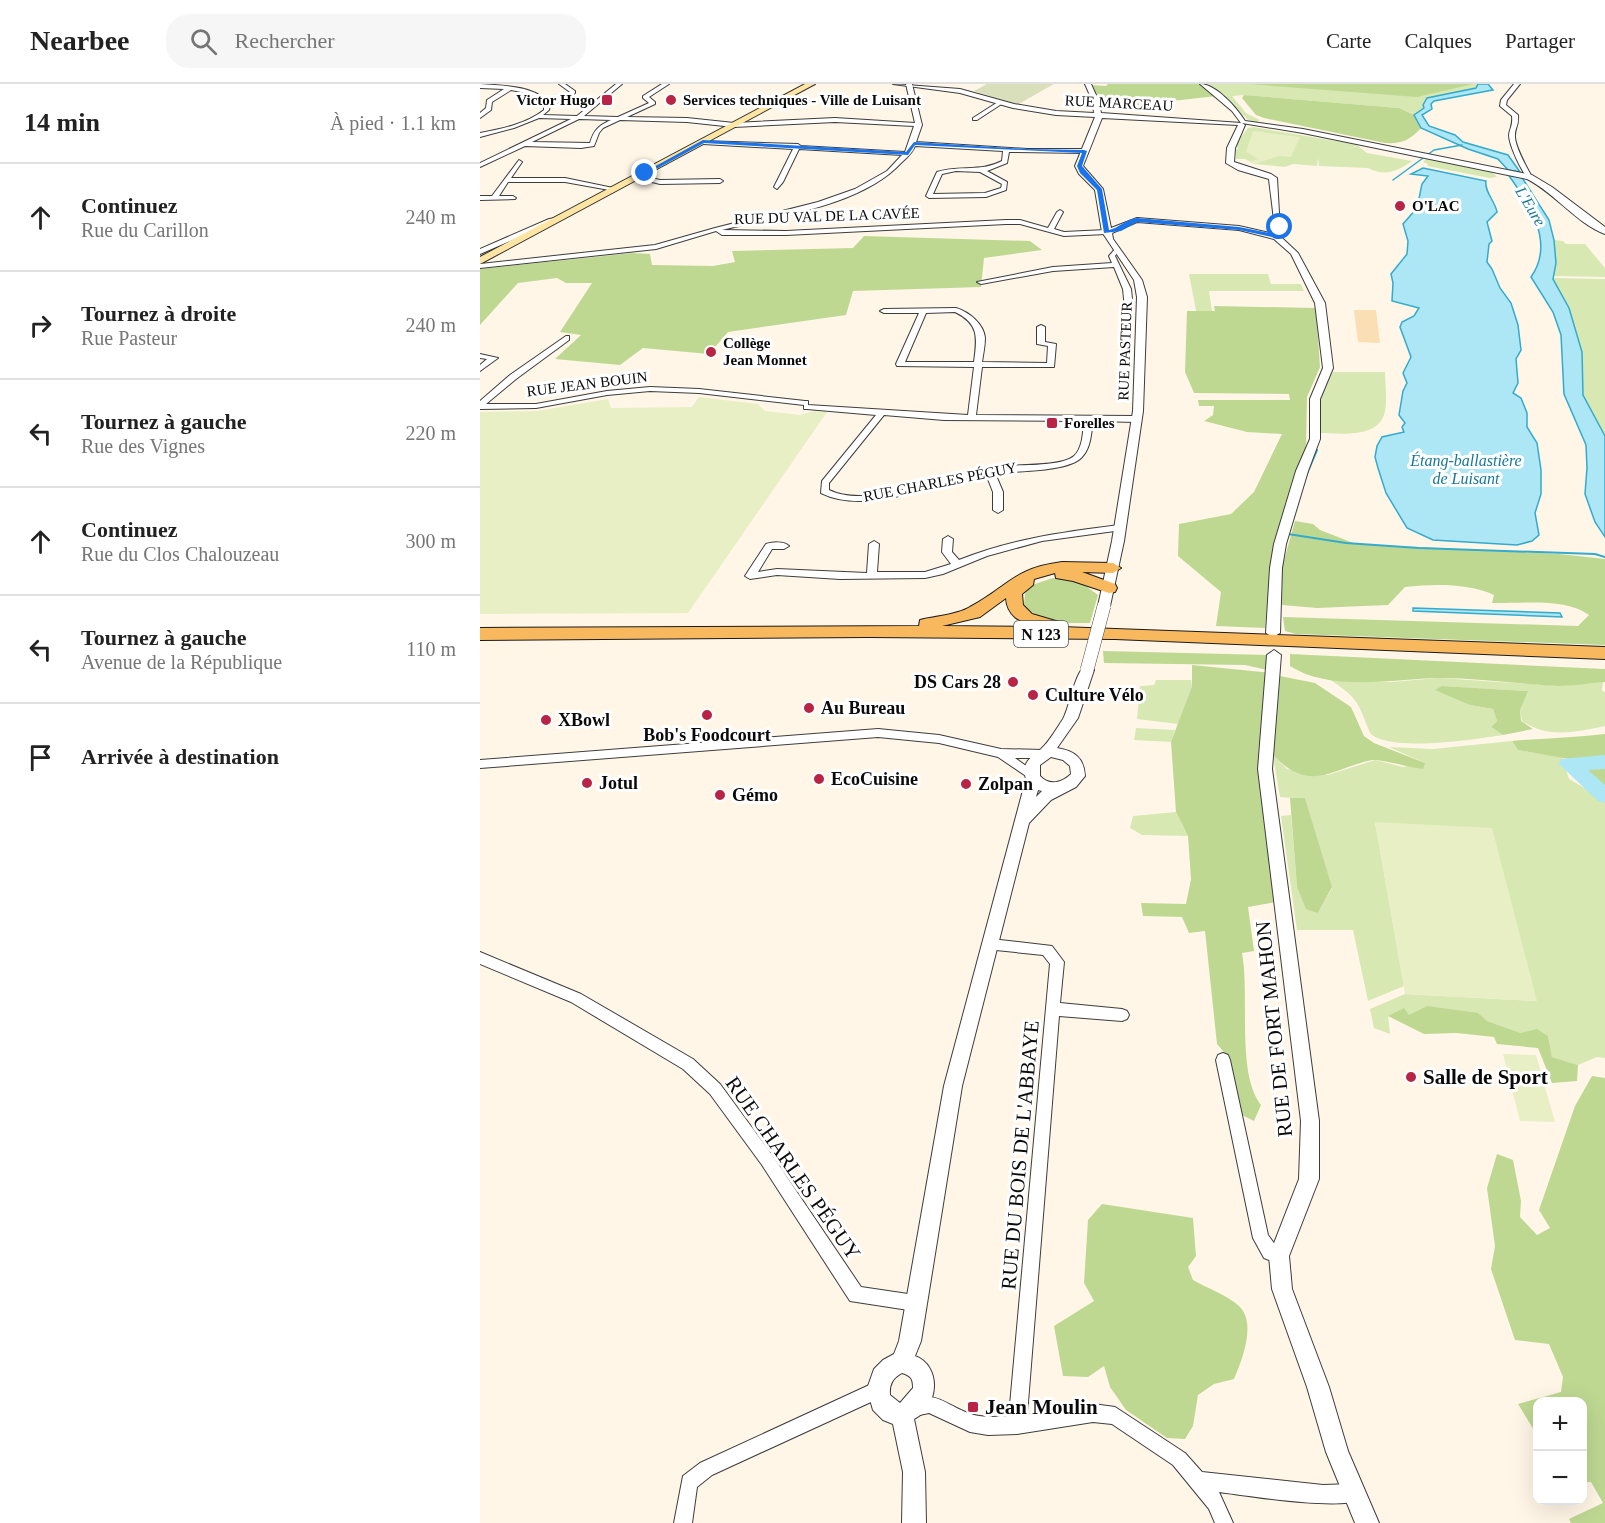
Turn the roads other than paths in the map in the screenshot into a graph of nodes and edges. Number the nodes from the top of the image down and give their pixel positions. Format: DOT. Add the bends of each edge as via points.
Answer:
graph roads {
  1 [pos="520,84"];
  2 [pos="562,84"];
  3 [pos="620,84"];
  4 [pos="666,84"];
  5 [pos="811,84"];
  6 [pos="896,84"];
  7 [pos="1088,84"];
  8 [pos="1203,84"];
  9 [pos="1517,84"];
  10 [pos="910,85"];
  11 [pos="480,86"];
  12 [pos="511,90"];
  13 [pos="1000,102"];
  14 [pos="546,103"];
  15 [pos="480,116"];
  16 [pos="1099,116"];
  17 [pos="540,117"];
  18 [pos="580,117"];
  19 [pos="621,118"];
  20 [pos="975,119"];
  21 [pos="1241,123"];
  22 [pos="734,125"];
  23 [pos="919,125"];
  24 [pos="480,135"];
  25 [pos="703,142"];
  26 [pos="524,144"];
  27 [pos="914,144"];
  28 [pos="798,146"];
  29 [pos="1006,149"];
  30 [pos="1084,151"];
  31 [pos="908,154"];
  32 [pos="519,162"];
  33 [pos="480,165"];
  34 [pos="983,171"];
  35 [pos="1525,176"];
  36 [pos="638,177"];
  37 [pos="506,180"];
  38 [pos="720,182"];
  39 [pos="777,187"];
  40 [pos="615,189"];
  41 [pos="494,198"];
  42 [pos="513,198"];
  43 [pos="482,200"];
  44 [pos="1060,212"];
  45 [pos="557,220"];
  46 [pos="717,229"];
  47 [pos="1050,231"];
  48 [pos="1605,231"];
  49 [pos="1106,232"];
  50 [pos="1277,237"];
  51 [pos="1116,250"];
  52 [pos="480,252"];
  53 [pos="480,261"];
  54 [pos="1116,265"];
  55 [pos="480,267"];
  56 [pos="981,282"];
  57 [pos="1129,309"];
  58 [pos="884,311"];
  59 [pos="923,311"];
  60 [pos="1041,327"];
  61 [pos="566,338"];
  62 [pos="480,356"];
  63 [pos="979,364"];
  64 [pos="480,369"];
  65 [pos="480,406"];
  66 [pos="881,414"];
  67 [pos="972,417"];
  68 [pos="1089,419"];
  69 [pos="1136,419"];
  70 [pos="989,470"];
  71 [pos="998,510"];
  72 [pos="1119,528"];
  73 [pos="948,538"];
  74 [pos="874,544"];
  75 [pos="784,546"];
  76 [pos="957,564"];
  77 [pos="1113,568"];
  78 [pos="872,576"];
  79 [pos="1109,588"];
  80 [pos="868,631"];
  81 [pos="1115,633"];
  82 [pos="1274,633"];
  83 [pos="480,634"];
  84 [pos="480,645"];
  85 [pos="1274,655"];
  86 [pos="1604,658"];
  87 [pos="1071,718"];
  88 [pos="1001,753"];
  89 [pos="1044,754"];
  90 [pos="1075,761"];
  91 [pos="480,765"];
  92 [pos="1032,777"];
  93 [pos="1062,788"];
  94 [pos="1023,824"];
  95 [pos="991,945"];
  96 [pos="480,958"];
  97 [pos="1054,1010"];
  98 [pos="1122,1015"];
  99 [pos="1223,1060"];
  100 [pos="1279,1256"];
  101 [pos="915,1303"];
  102 [pos="902,1362"];
  103 [pos="878,1390"];
  104 [pos="908,1410"];
  105 [pos="1017,1425"];
  106 [pos="1199,1481"];
  107 [pos="1354,1493"];
  108 [pos="683,1523"];
  109 [pos="914,1523"];
  110 [pos="1224,1523"];
  111 [pos="1367,1523"];
  1 -- 12 [label="street"];
  2 -- 14 [label="street" via="573,92 563,100"];
  3 -- 18 [label="street"];
  4 -- 19 [label="street" via="645,97 653,103"];
  5 -- 22 [label="main road"];
  6 -- 10 [label="street, RUE MARCEAU"];
  7 -- 16 [label="street"];
  8 -- 21 [label="street" via="1234,110"];
  9 -- 35 [label="street" via="1503,106 1515,115 1512,135"];
  10 -- 13 [label="street, RUE MARCEAU" via="960,91"];
  10 -- 23 [label="street"];
  11 -- 12 [label="street"];
  12 -- 14 [label="street" via="539,96"];
  12 -- 15 [label="street" via="489,101 489,109"];
  13 -- 16 [label="street, RUE MARCEAU" via="1056,113"];
  13 -- 20 [label="street"];
  14 -- 17 [label="street"];
  16 -- 21 [label="street, RUE MARCEAU"];
  16 -- 30 [label="street"];
  17 -- 18 [label="street"];
  17 -- 24 [label="street"];
  18 -- 19 [label="street"];
  18 -- 26 [label="street"];
  19 -- 22 [label="street"];
  19 -- 26 [label="street" via="601,127 592,145"];
  21 -- 35 [label="street, RUE MARCEAU" via="1303,131"];
  21 -- 50 [label="street" via="1230,148 1230,163 1273,178 1280,227"];
  22 -- 23 [label="street" via="835,120"];
  22 -- 25 [label="main road"];
  23 -- 27 [label="street"];
  25 -- 28 [label="street"];
  25 -- 36 [label="main road"];
  26 -- 33 [label="street"];
  27 -- 29 [label="street"];
  27 -- 31 [label="street"];
  28 -- 31 [label="street"];
  28 -- 39 [label="street"];
  29 -- 30 [label="street"];
  29 -- 34 [label="street" via="1005,162"];
  30 -- 49 [label="street, RUE PASTEUR" via="1079,166 1099,189"];
  31 -- 46 [label="street" via="887,174 838,199"];
  32 -- 37 [label="street"];
  34 -- 34 [label="street" via="939,173 929,195 986,195 1004,189 1005,183"];
  35 -- 48 [label="street, RUE MARCEAU" via="1551,189"];
  36 -- 38 [label="street" via="660,182"];
  36 -- 40 [label="main road"];
  37 -- 40 [label="street" via="565,180"];
  37 -- 41 [label="street"];
  40 -- 45 [label="main road"];
  41 -- 42 [label="street"];
  41 -- 43 [label="street"];
  44 -- 47 [label="street"];
  45 -- 52 [label="street"];
  45 -- 53 [label="main road"];
  46 -- 47 [label="street, RUE DU VAL DE LA CAVÉE" via="722,233 786,233 1020,222"];
  46 -- 55 [label="street, RUE DU VAL DE LA CAVÉE" via="656,247"];
  47 -- 49 [label="street, RUE DU VAL DE LA CAVÉE"];
  49 -- 50 [label="street" via="1137,220 1239,228"];
  49 -- 51 [label="street, RUE PASTEUR"];
  50 -- 82 [label="street" via="1294,253 1320,303 1328,368 1315,399 1315,439 1280,544"];
  51 -- 54 [label="street" via="1112,256"];
  51 -- 69 [label="street, RUE PASTEUR" via="1138,280 1142,297"];
  54 -- 56 [label="street" via="1053,269"];
  54 -- 57 [label="street" via="1126,284"];
  58 -- 59 [label="street"];
  59 -- 63 [label="street" via="956,310 977,325 981,337"];
  59 -- 63 [label="street" via="900,364"];
  60 -- 63 [label="street" via="1041,344 1052,344 1051,365"];
  61 -- 65 [label="street"];
  62 -- 64 [label="street" via="494,358"];
  63 -- 67 [label="street"];
  65 -- 66 [label="street, RUE JEAN BOUIN" via="535,408 650,391"];
  66 -- 67 [label="street, RUE JEAN BOUIN"];
  66 -- 70 [label="street, RUE CHARLES PÉGUY" via="825,483 828,495 851,499 878,497"];
  67 -- 68 [label="street, RUE JEAN BOUIN"];
  68 -- 69 [label="street, RUE JEAN BOUIN"];
  68 -- 70 [label="street, RUE CHARLES PÉGUY" via="1082,451 1066,464"];
  69 -- 72 [label="street, RUE PASTEUR"];
  70 -- 71 [label="street" via="998,492"];
  72 -- 76 [label="street" via="1051,536"];
  72 -- 77 [label="street, RUE PASTEUR"];
  73 -- 76 [label="street" via="947,552"];
  74 -- 78 [label="street"];
  75 -- 78 [label="street" via="770,546 750,576 800,572"];
  76 -- 78 [label="street" via="925,575"];
  77 -- 79 [label="street, RUE PASTEUR"];
  77 -- 80 [label="main road" via="1040,570 1021,579 974,614"];
  79 -- 81 [label="main road" via="1066,574 1049,574 1027,582 1014,593 1014,600 1015,607 1026,618 1039,624"];
  79 -- 87 [label="street, RUE PASTEUR, bridge"];
  80 -- 81 [label="main road, N 123"];
  80 -- 83 [label="main road, N 123"];
  81 -- 86 [label="main road, N 123"];
  84 -- 86 [label="main road, N 123" via="929,642"];
  85 -- 100 [label="street, RUE DE FORT MAHON" via="1265,769 1310,1121 1309,1179"];
  87 -- 89 [label="street"];
  87 -- 90 [label="street" via="1070,742"];
  88 -- 89 [label="street"];
  88 -- 91 [label="street" via="939,739 878,733"];
  88 -- 92 [label="street"];
  89 -- 90 [label="street" via="1059,753"];
  89 -- 92 [label="street" via="1033,762"];
  90 -- 93 [label="street" via="1078,776"];
  92 -- 93 [label="street" via="1044,787"];
  92 -- 94 [label="street"];
  93 -- 94 [label="street" via="1046,796"];
  94 -- 95 [label="street"];
  95 -- 97 [label="street, RUE DU BOIS DE L'ABBAYE" via="1047,950 1055,957"];
  95 -- 101 [label="street" via="953,1086"];
  96 -- 101 [label="street, RUE CHARLES PÉGUY" via="576,998 688,1064 715,1089 767,1160 856,1295"];
  97 -- 98 [label="street"];
  97 -- 105 [label="street, RUE DU BOIS DE L'ABBAYE"];
  99 -- 100 [label="street" via="1261,1238 1270,1252"];
  100 -- 107 [label="street, RUE DE FORT MAHON" via="1282,1289"];
  101 -- 102 [label="street" via="910,1341"];
  102 -- 103 [label="street" via="888,1368"];
  102 -- 104 [label="street" via="915,1366 923,1378 923,1394"];
  103 -- 104 [label="street" via="888,1410"];
  103 -- 108 [label="street" via="706,1469 689,1482"];
  104 -- 105 [label="street" via="930,1404 970,1423"];
  104 -- 109 [label="street"];
  105 -- 106 [label="street" via="1093,1413 1115,1416 1179,1459"];
  106 -- 107 [label="street" via="1323,1494"];
  106 -- 110 [label="street" via="1216,1503"];
  107 -- 111 [label="street, RUE DE FORT MAHON"];
}
